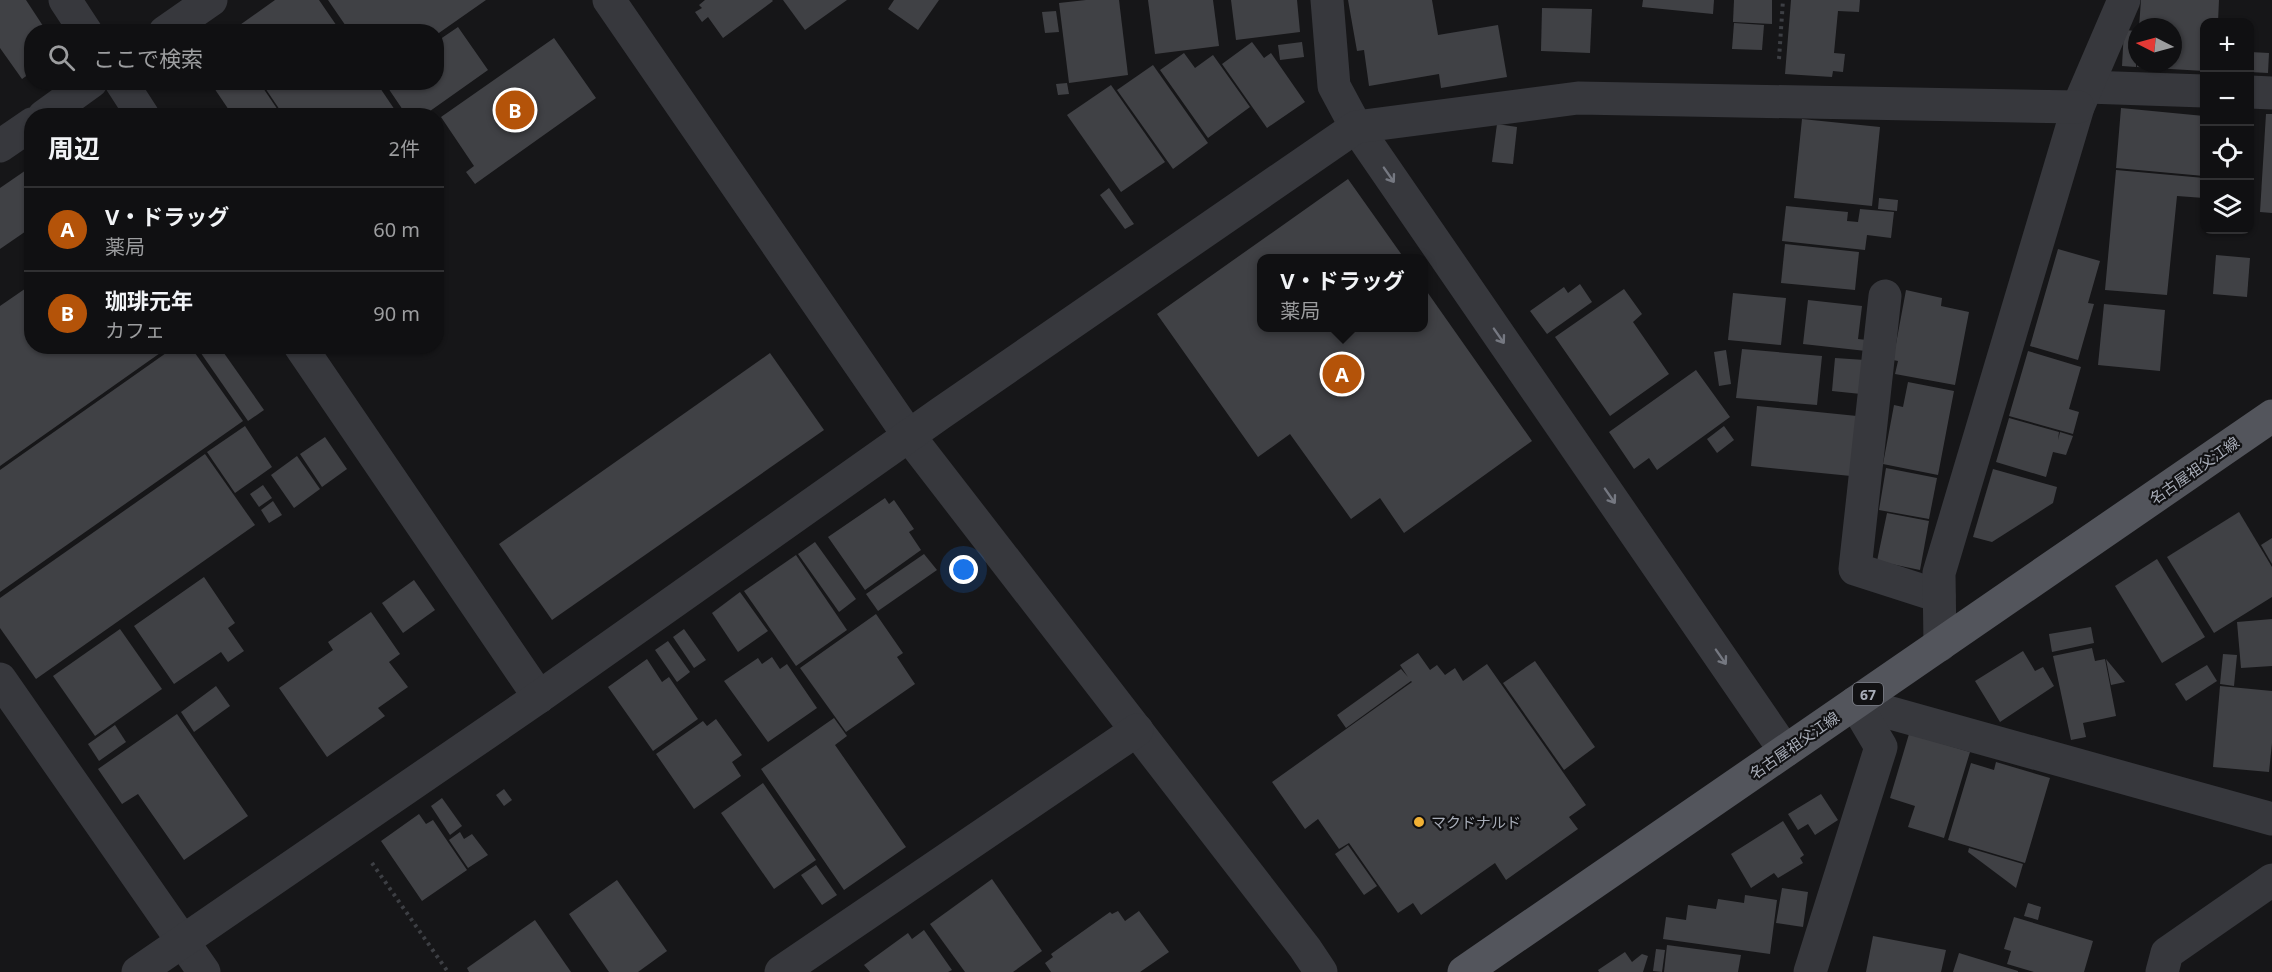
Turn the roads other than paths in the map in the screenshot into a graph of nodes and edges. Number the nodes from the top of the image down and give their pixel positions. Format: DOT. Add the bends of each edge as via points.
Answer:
graph roads {
  1 [pos="65,0"];
  2 [pos="211,0"];
  3 [pos="609,0"];
  4 [pos="1327,0"];
  5 [pos="2124,0"];
  6 [pos="81,24"];
  7 [pos="176,24"];
  8 [pos="81,90"];
  9 [pos="126,90"];
  10 [pos="2200,91"];
  11 [pos="2254,92"];
  12 [pos="2272,93"];
  13 [pos="2083,97"];
  14 [pos="55,108"];
  15 [pos="138,108"];
  16 [pos="1356,127"];
  17 [pos="24,130"];
  18 [pos="0,146"];
  19 [pos="1885,296"];
  20 [pos="305,354"];
  21 [pos="2272,416"];
  22 [pos="909,436"];
  23 [pos="1939,596"];
  24 [pos="1940,645"];
  25 [pos="0,679"];
  26 [pos="539,697"];
  27 [pos="1855,703"];
  28 [pos="1137,730"];
  29 [pos="1785,751"];
  30 [pos="2272,819"];
  31 [pos="2272,880"];
  32 [pos="182,941"];
  33 [pos="138,972"];
  34 [pos="204,972"];
  35 [pos="781,972"];
  36 [pos="1320,972"];
  37 [pos="1464,972"];
  38 [pos="1810,972"];
  39 [pos="2162,972"];
  1 -- 6 [label="street"];
  2 -- 7 [label="street"];
  3 -- 22 [label="street"];
  4 -- 16 [label="street" via="1334,86"];
  5 -- 13 [label="street"];
  8 -- 14 [label="street"];
  9 -- 15 [label="street"];
  10 -- 13 [label="street"];
  11 -- 12 [label="street"];
  13 -- 16 [label="street" via="1776,101 1578,98"];
  13 -- 23 [label="street" via="1939,573"];
  16 -- 22 [label="street"];
  16 -- 29 [label="street, one-way"];
  17 -- 18 [label="street"];
  19 -- 23 [label="street" via="1855,569"];
  20 -- 26 [label="street"];
  21 -- 24 [label="main road, 名古屋祖父江線 / 67"];
  22 -- 26 [label="street"];
  22 -- 28 [label="street"];
  23 -- 24 [label="street"];
  24 -- 27 [label="main road, 名古屋祖父江線 / 67"];
  25 -- 32 [label="street"];
  26 -- 32 [label="street"];
  27 -- 29 [label="main road, 名古屋祖父江線 / 67"];
  27 -- 30 [label="street"];
  27 -- 38 [label="street" via="1881,747"];
  28 -- 35 [label="street"];
  28 -- 36 [label="street"];
  29 -- 37 [label="main road, 名古屋祖父江線 / 67"];
  31 -- 39 [label="street" via="2167,953"];
  32 -- 33 [label="street"];
  32 -- 34 [label="street"];
}
